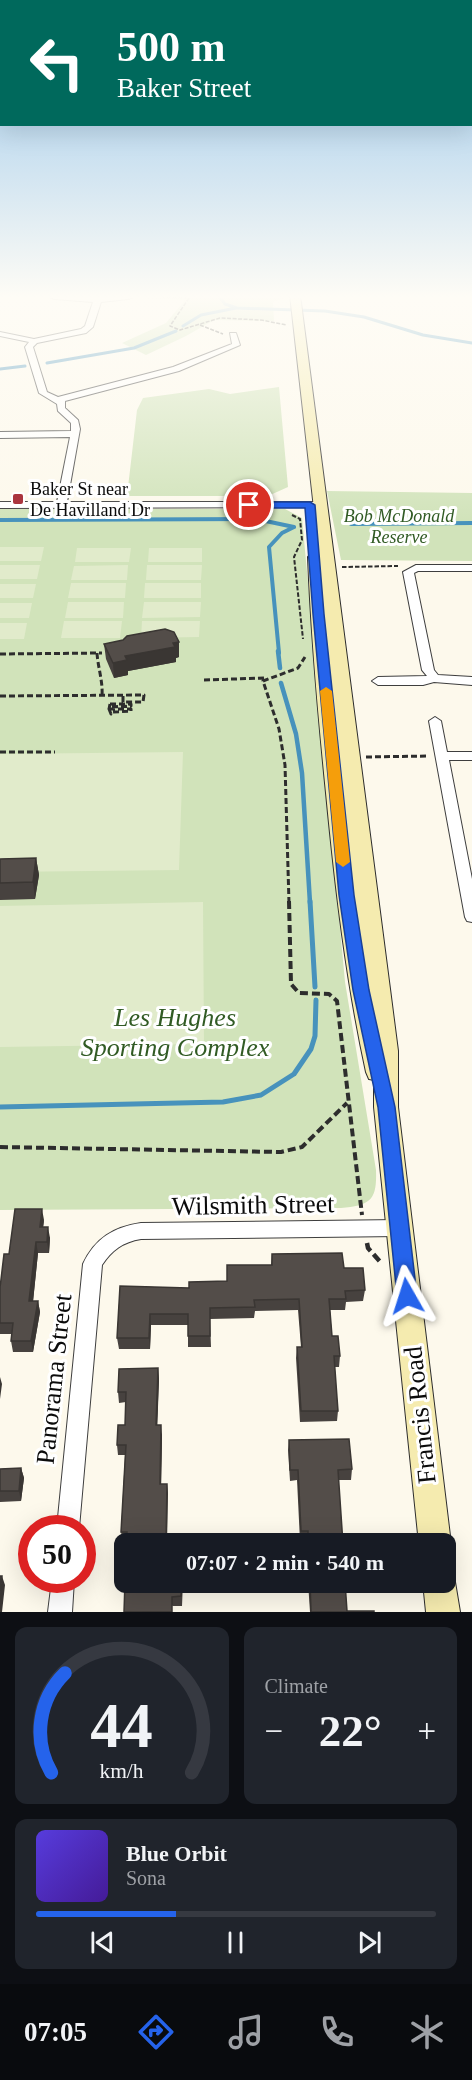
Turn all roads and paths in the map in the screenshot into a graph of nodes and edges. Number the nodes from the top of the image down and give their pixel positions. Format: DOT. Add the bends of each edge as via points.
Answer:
graph roads {
  1 [pos="36,370"];
  2 [pos="171,370"];
  3 [pos="301,370"];
  4 [pos="57,400"];
  5 [pos="75,434"];
  6 [pos="0,435"];
  7 [pos="0,505"];
  8 [pos="61,505"];
  9 [pos="316,505"];
  10 [pos="287,514"];
  11 [pos="353,567"];
  12 [pos="472,568"];
  13 [pos="411,569"];
  14 [pos="97,653"];
  15 [pos="102,653"];
  16 [pos="0,654"];
  17 [pos="267,678"];
  18 [pos="434,678"];
  19 [pos="204,680"];
  20 [pos="378,681"];
  21 [pos="472,681"];
  22 [pos="0,696"];
  23 [pos="102,696"];
  24 [pos="123,696"];
  25 [pos="123,702"];
  26 [pos="110,707"];
  27 [pos="435,721"];
  28 [pos="0,752"];
  29 [pos="55,752"];
  30 [pos="442,756"];
  31 [pos="472,756"];
  32 [pos="376,757"];
  33 [pos="472,917"];
  34 [pos="347,1102"];
  35 [pos="0,1147"];
  36 [pos="399,1228"];
  37 [pos="364,1229"];
  38 [pos="110,1240"];
  39 [pos="383,1276"];
  40 [pos="69,1515"];
  41 [pos="434,1533"];
  42 [pos="62,1593"];
  43 [pos="440,1593"];
  44 [pos="60,1612"];
  45 [pos="443,1612"];
  1 -- 4 [label="street" via="43,393"];
  2 -- 4 [label="street"];
  3 -- 9 [label="main road, Francis Road" via="310,429 306,468"];
  4 -- 5 [label="street" via="75,422"];
  5 -- 6 [label="street"];
  5 -- 8 [label="street"];
  7 -- 8 [label="street"];
  8 -- 9 [label="street"];
  9 -- 36 [label="main road, Francis Road" via="319,624 348,904 371,1042 387,1107"];
  10 -- 17 [label="path" via="300,519 302,540 294,557 306,657 294,671"];
  11 -- 13 [label="path"];
  12 -- 13 [label="street"];
  13 -- 18 [label="street" via="409,576 428,670"];
  14 -- 15 [label="path"];
  14 -- 16 [label="path"];
  14 -- 23 [label="path"];
  17 -- 19 [label="path"];
  17 -- 34 [label="path" via="263,683 279,729 285,765 291,984 299,993 329,994 337,1001"];
  18 -- 20 [label="street"];
  18 -- 21 [label="street"];
  22 -- 23 [label="path"];
  23 -- 24 [label="path"];
  24 -- 25 [label="path"];
  24 -- 25 [label="path" via="144,695 143,702"];
  25 -- 26 [label="path"];
  26 -- 26 [label="path" via="131,704 131,706"];
  26 -- 26 [label="path" via="111,715 131,711 131,709"];
  27 -- 30 [label="street"];
  28 -- 29 [label="path"];
  30 -- 31 [label="street"];
  30 -- 32 [label="path"];
  30 -- 33 [label="street"];
  34 -- 35 [label="path" via="302,1147 281,1152"];
  34 -- 37 [label="path"];
  36 -- 37 [label="street, Wilsmith Street"];
  36 -- 41 [label="main road, Francis Road"];
  37 -- 38 [label="street, Wilsmith Street" via="141,1231"];
  37 -- 39 [label="path" via="368,1248 382,1264"];
  38 -- 40 [label="street, Panorama Street" via="93,1264"];
  42 -- 44 [label="street"];
  43 -- 45 [label="main road"];
}
